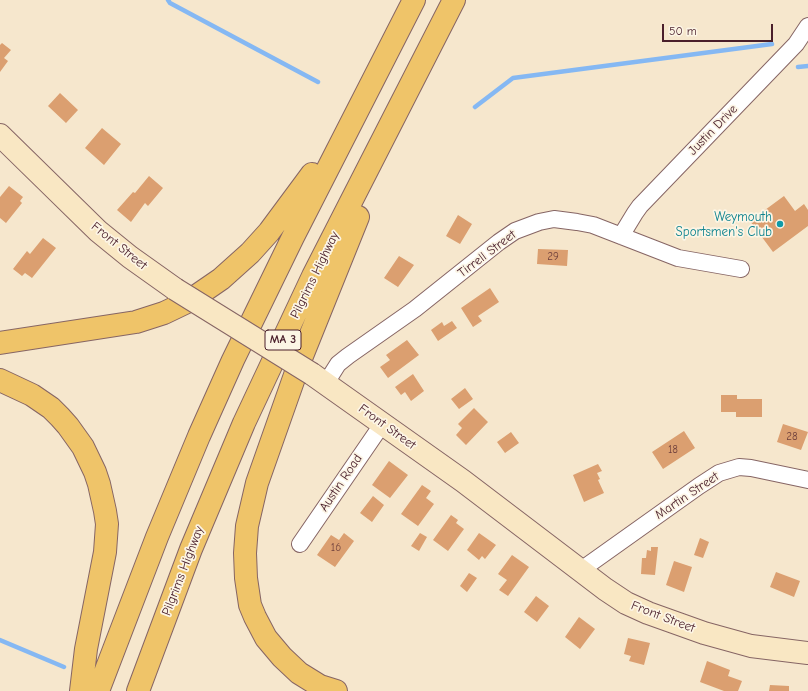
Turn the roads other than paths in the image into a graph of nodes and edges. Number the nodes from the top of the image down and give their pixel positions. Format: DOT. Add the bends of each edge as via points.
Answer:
graph roads {
  1 [pos="414,0"];
  2 [pos="454,0"];
  3 [pos="808,26"];
  4 [pos="393,42"];
  5 [pos="424,59"];
  6 [pos="0,135"];
  7 [pos="622,236"];
  8 [pos="741,270"];
  9 [pos="0,343"];
  10 [pos="319,378"];
  11 [pos="0,380"];
  12 [pos="383,423"];
  13 [pos="808,480"];
  14 [pos="300,544"];
  15 [pos="581,570"];
  16 [pos="808,653"];
  17 [pos="81,691"];
  18 [pos="98,691"];
  19 [pos="139,691"];
  20 [pos="336,691"];
  1 -- 4 [label="highway, MA 3"];
  2 -- 5 [label="highway, Pilgrims Highway / MA 3"];
  3 -- 7 [label="street, Justin Drive" via="796,44 640,206"];
  4 -- 9 [label="highway" via="337,137 298,195 259,244 222,279 189,301 150,318 123,325"];
  4 -- 18 [label="highway, MA 3" via="280,262 210,411 157,537"];
  5 -- 19 [label="highway, Pilgrims Highway / MA 3" via="313,276 244,423 199,530"];
  5 -- 20 [label="highway" via="302,355 257,484 247,526 247,592 260,628 274,648 299,673 320,686"];
  6 -- 10 [label="street, Front Street, bridge" via="98,231 130,257 174,289"];
  7 -- 8 [label="street, Tirrell Street" via="678,258"];
  7 -- 10 [label="street, Tirrell Street" via="593,225 554,219 515,231 415,309"];
  10 -- 12 [label="street, Front Street"];
  11 -- 17 [label="highway" via="32,395 60,417 83,447 99,484 105,511 105,552 86,648"];
  12 -- 14 [label="street, Austin Road"];
  12 -- 15 [label="street, Front Street"];
  13 -- 15 [label="street, Martin Street" via="750,468 719,473"];
  15 -- 16 [label="street, Front Street" via="626,603 648,613 750,646"];
}
